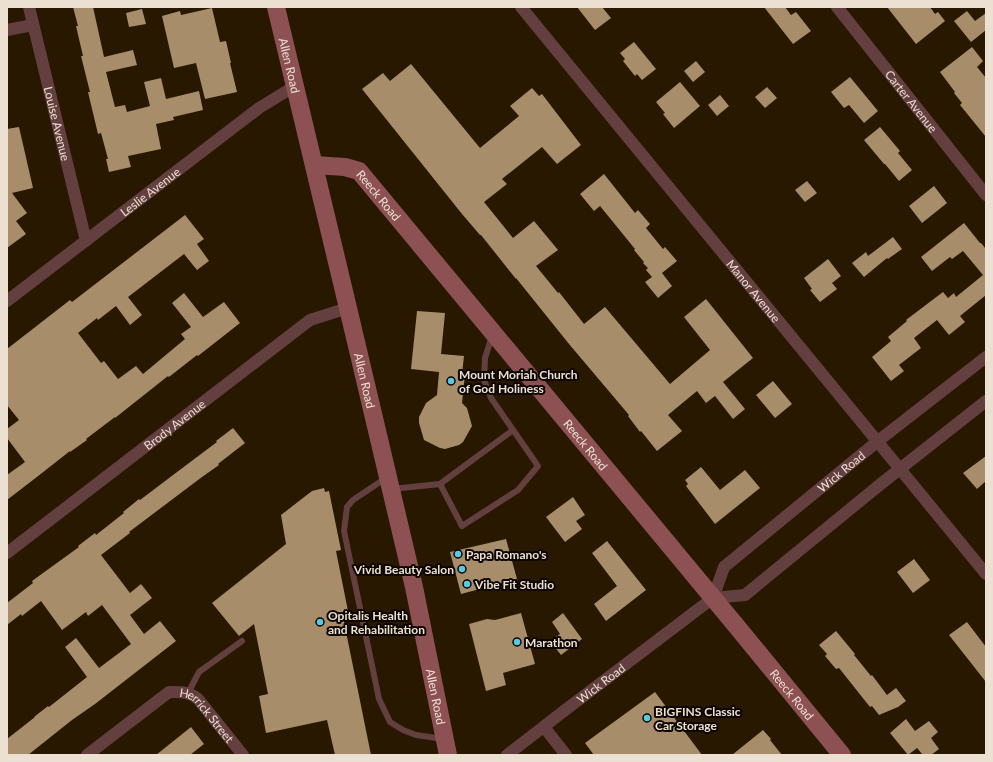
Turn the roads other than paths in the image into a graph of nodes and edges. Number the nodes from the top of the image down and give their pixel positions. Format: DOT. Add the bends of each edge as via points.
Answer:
graph roads {
  1 [pos="29,7"];
  2 [pos="276,7"];
  3 [pos="521,7"];
  4 [pos="837,7"];
  5 [pos="33,25"];
  6 [pos="7,30"];
  7 [pos="295,86"];
  8 [pos="314,165"];
  9 [pos="986,195"];
  10 [pos="86,241"];
  11 [pos="7,301"];
  12 [pos="348,308"];
  13 [pos="493,333"];
  14 [pos="986,357"];
  15 [pos="986,401"];
  16 [pos="513,430"];
  17 [pos="878,441"];
  18 [pos="900,469"];
  19 [pos="389,483"];
  20 [pos="440,484"];
  21 [pos="7,553"];
  22 [pos="986,574"];
  23 [pos="713,598"];
  24 [pos="242,641"];
  25 [pos="188,693"];
  26 [pos="544,727"];
  27 [pos="446,747"];
  28 [pos="88,755"];
  29 [pos="243,755"];
  30 [pos="507,755"];
  31 [pos="566,755"];
  32 [pos="842,755"];
  1 -- 5 [label="street, Louise Avenue"];
  2 -- 7 [label="street, Allen Road"];
  3 -- 17 [label="street, Manor Avenue"];
  4 -- 9 [label="street, Carter Avenue"];
  5 -- 6 [label="street"];
  5 -- 10 [label="street, Louise Avenue"];
  7 -- 8 [label="street, Allen Road"];
  7 -- 10 [label="street, Leslie Avenue" via="258,108"];
  8 -- 12 [label="street, Allen Road"];
  8 -- 13 [label="street, Reeck Road" via="359,171"];
  10 -- 11 [label="street, Leslie Avenue"];
  12 -- 19 [label="street, Allen Road"];
  12 -- 21 [label="street, Brody Avenue" via="310,320"];
  13 -- 16 [label="lane" via="485,358 484,380 491,398"];
  13 -- 23 [label="street, Reeck Road"];
  14 -- 17 [label="street, Wick Road"];
  15 -- 18 [label="street"];
  16 -- 20 [label="lane"];
  16 -- 20 [label="lane" via="538,466 518,490 462,526"];
  17 -- 18 [label="street, Manor Avenue"];
  17 -- 23 [label="street, Wick Road" via="724,568"];
  18 -- 22 [label="street, Manor Avenue"];
  18 -- 23 [label="street" via="745,595"];
  19 -- 20 [label="lane"];
  19 -- 27 [label="street, Allen Road" via="414,587"];
  19 -- 27 [label="lane" via="353,500 347,507 344,530 379,699 390,722 403,730"];
  23 -- 26 [label="street, Wick Road"];
  23 -- 32 [label="street, Reeck Road"];
  24 -- 25 [label="lane" via="199,672"];
  25 -- 28 [label="street, Herrick Street" via="169,692"];
  25 -- 29 [label="street, Herrick Street" via="198,699"];
  26 -- 30 [label="street, Wick Road"];
  26 -- 31 [label="street"];
}
